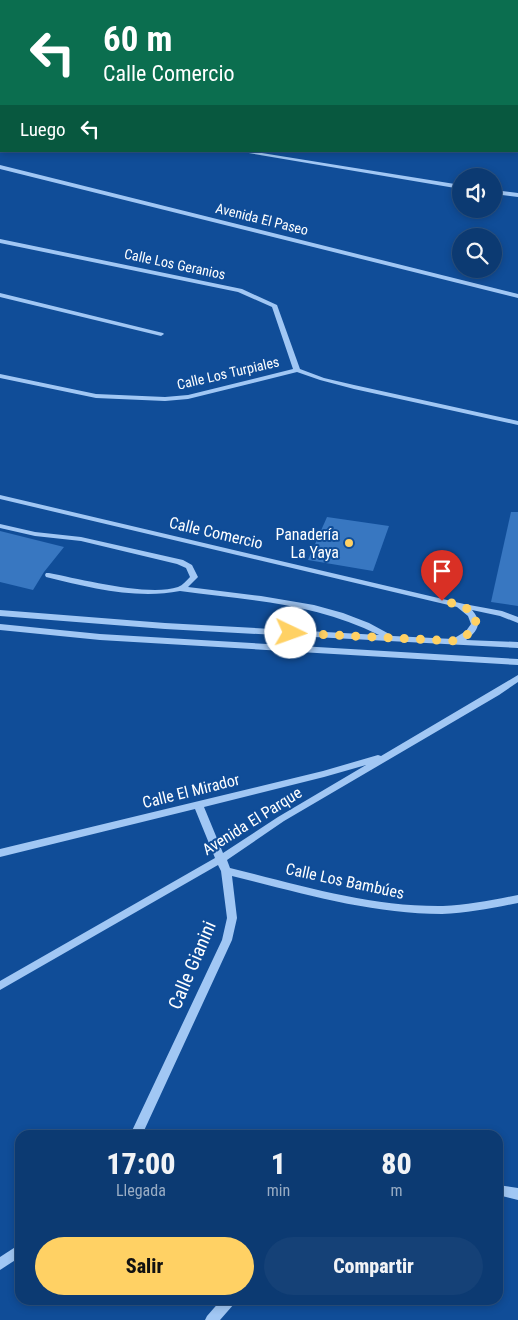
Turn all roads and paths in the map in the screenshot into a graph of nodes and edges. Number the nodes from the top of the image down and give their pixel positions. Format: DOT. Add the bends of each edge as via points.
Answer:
graph roads {
  1 [pos="244,152"];
  2 [pos="0,167"];
  3 [pos="452,186"];
  4 [pos="502,193"];
  5 [pos="518,195"];
  6 [pos="0,241"];
  7 [pos="0,295"];
  8 [pos="518,296"];
  9 [pos="161,334"];
  10 [pos="297,370"];
  11 [pos="0,376"];
  12 [pos="518,423"];
  13 [pos="0,498"];
  14 [pos="0,526"];
  15 [pos="49,575"];
  16 [pos="180,589"];
  17 [pos="460,605"];
  18 [pos="0,613"];
  19 [pos="518,620"];
  20 [pos="0,627"];
  21 [pos="392,638"];
  22 [pos="456,641"];
  23 [pos="518,645"];
  24 [pos="518,662"];
  25 [pos="518,678"];
  26 [pos="388,755"];
  27 [pos="198,806"];
  28 [pos="0,853"];
  29 [pos="220,859"];
  30 [pos="226,871"];
  31 [pos="518,899"];
  32 [pos="0,986"];
  33 [pos="138,1130"];
  34 [pos="503,1191"];
  35 [pos="518,1194"];
  36 [pos="15,1254"];
  37 [pos="0,1264"];
  38 [pos="225,1305"];
  39 [pos="212,1320"];
  1 -- 3 [label="street"];
  2 -- 8 [label="street, Avenida El Paseo"];
  4 -- 5 [label="street"];
  6 -- 10 [label="street, Calle Los Geranios" via="240,290 260,298 275,306"];
  7 -- 9 [label="street"];
  10 -- 11 [label="street, Calle Los Turpiales" via="195,395 165,399 96,396"];
  10 -- 12 [label="street, Calle Los Turpiales" via="354,387"];
  13 -- 17 [label="street, Calle Comercio"];
  14 -- 16 [label="street" via="73,538 180,562 189,567 194,577"];
  15 -- 16 [label="street" via="130,590"];
  16 -- 21 [label="street" via="312,606 359,621"];
  17 -- 19 [label="street, Calle Comercio"];
  17 -- 22 [label="street" via="470,610 475,624 473,632"];
  18 -- 21 [label="street" via="164,626"];
  20 -- 24 [label="street" via="100,637"];
  21 -- 22 [label="street"];
  22 -- 23 [label="street"];
  25 -- 26 [label="street, Avenida El Parque"];
  26 -- 27 [label="street, Calle El Mirador"];
  26 -- 29 [label="street, Avenida El Parque"];
  27 -- 28 [label="street, Calle El Mirador"];
  27 -- 29 [label="street, Calle Gianini"];
  29 -- 30 [label="street, Calle Gianini"];
  29 -- 32 [label="street, Avenida El Parque"];
  30 -- 31 [label="street, Calle Los Bambúes" via="360,903 424,911 462,910"];
  30 -- 33 [label="street, Calle Gianini" via="232,918 227,940"];
  34 -- 35 [label="street"];
  36 -- 37 [label="street"];
  38 -- 39 [label="street"];
}
